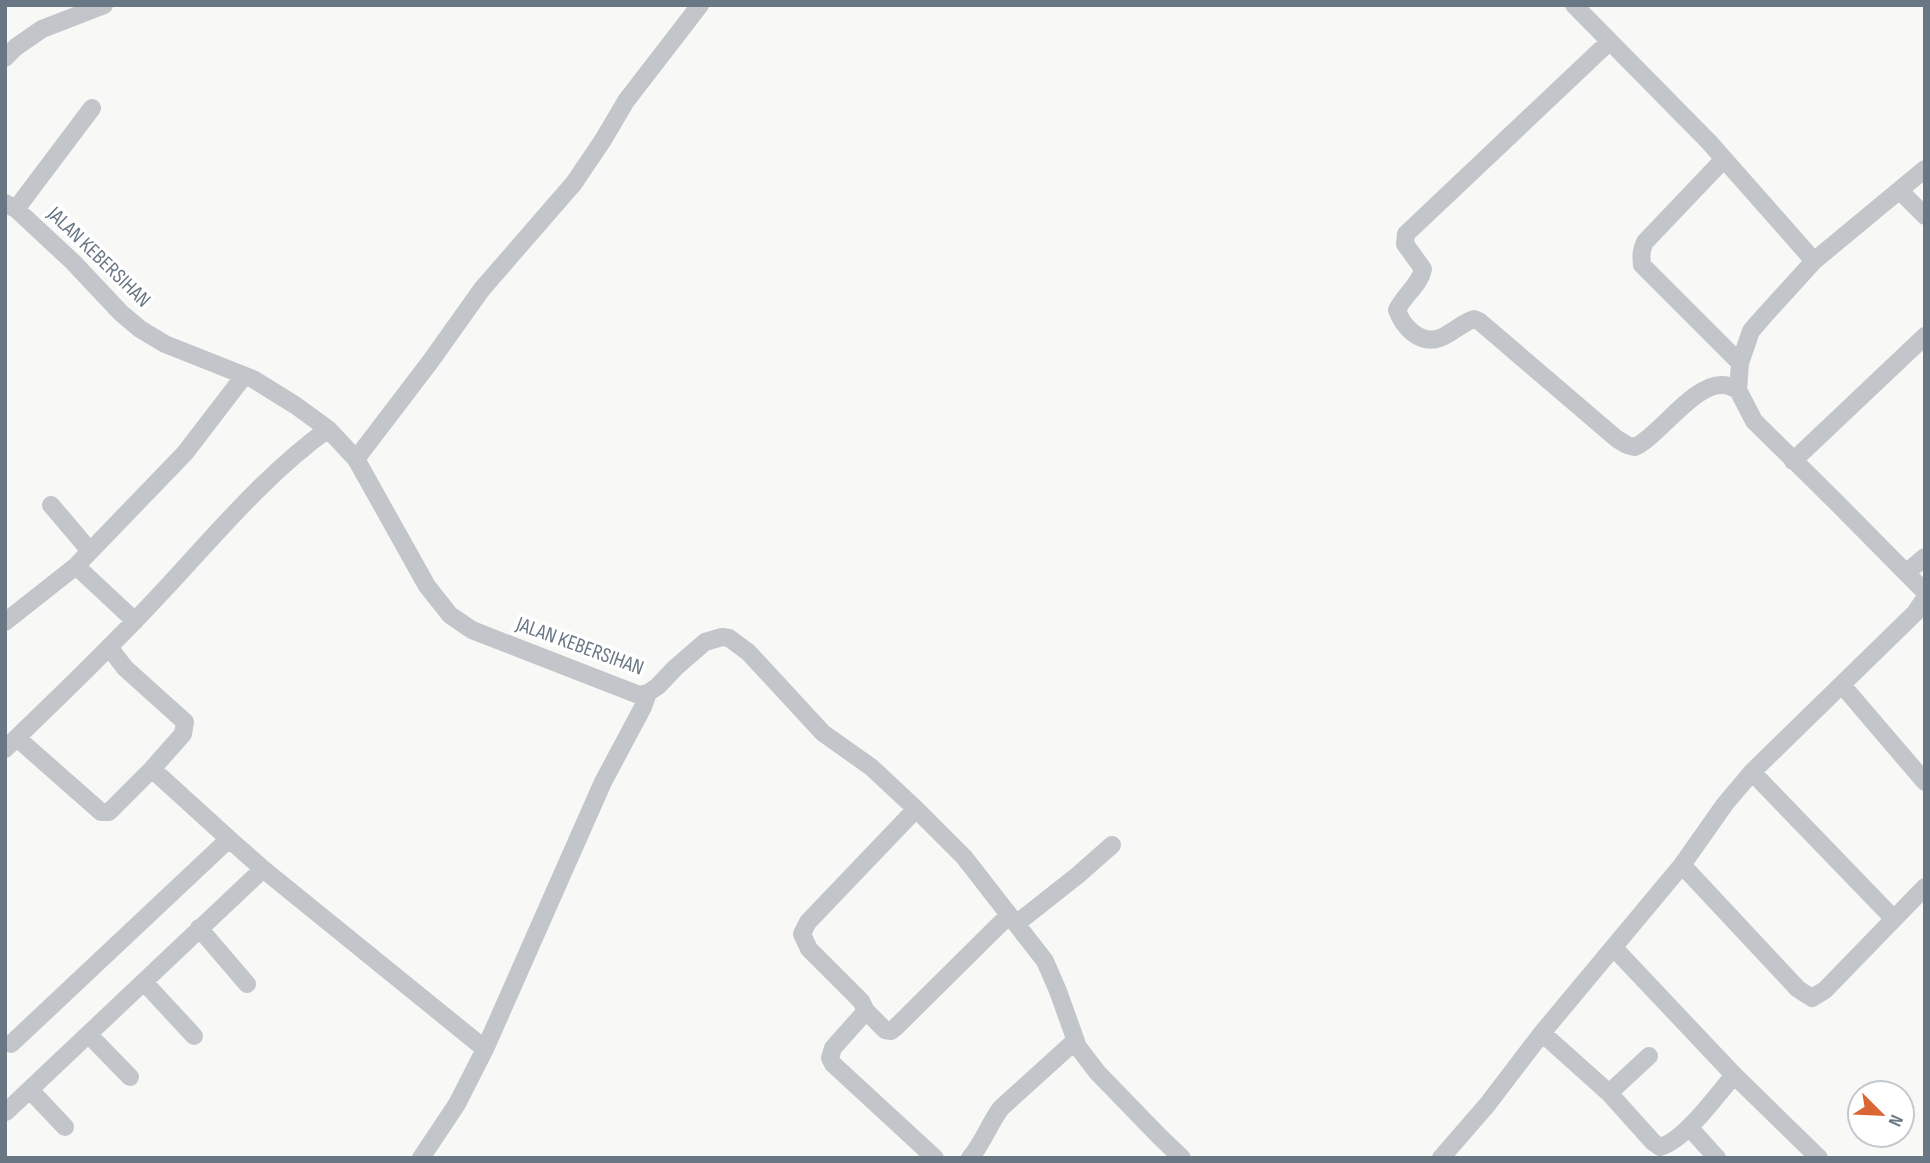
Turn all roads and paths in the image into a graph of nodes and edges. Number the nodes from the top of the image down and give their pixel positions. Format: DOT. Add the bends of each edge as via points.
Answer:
graph roads {
  1 [pos="104,5"];
  2 [pos="700,5"];
  3 [pos="1574,5"];
  4 [pos="1609,42"];
  5 [pos="5,58"];
  6 [pos="92,108"];
  7 [pos="1724,159"];
  8 [pos="1925,169"];
  9 [pos="1900,191"];
  10 [pos="11,206"];
  11 [pos="1925,216"];
  12 [pos="1814,261"];
  13 [pos="1925,336"];
  14 [pos="1740,363"];
  15 [pos="244,376"];
  16 [pos="1738,390"];
  17 [pos="328,429"];
  18 [pos="356,459"];
  19 [pos="1793,461"];
  20 [pos="51,505"];
  21 [pos="90,551"];
  22 [pos="1925,557"];
  23 [pos="76,566"];
  24 [pos="1907,572"];
  25 [pos="1925,592"];
  26 [pos="1925,598"];
  27 [pos="135,621"];
  28 [pos="5,622"];
  29 [pos="109,647"];
  30 [pos="1842,685"];
  31 [pos="648,693"];
  32 [pos="11,744"];
  33 [pos="152,769"];
  34 [pos="1752,772"];
  35 [pos="1925,782"];
  36 [pos="916,809"];
  37 [pos="229,839"];
  38 [pos="1112,845"];
  39 [pos="1682,864"];
  40 [pos="263,869"];
  41 [pos="1925,887"];
  42 [pos="1893,918"];
  43 [pos="1013,920"];
  44 [pos="199,928"];
  45 [pos="1614,947"];
  46 [pos="144,982"];
  47 [pos="247,984"];
  48 [pos="866,1011"];
  49 [pos="1542,1033"];
  50 [pos="89,1035"];
  51 [pos="194,1036"];
  52 [pos="1075,1041"];
  53 [pos="11,1044"];
  54 [pos="485,1049"];
  55 [pos="1649,1056"];
  56 [pos="1734,1075"];
  57 [pos="130,1077"];
  58 [pos="30,1090"];
  59 [pos="1609,1093"];
  60 [pos="6,1112"];
  61 [pos="65,1126"];
  62 [pos="1689,1127"];
  63 [pos="421,1158"];
  64 [pos="935,1158"];
  65 [pos="970,1158"];
  66 [pos="1182,1158"];
  67 [pos="1441,1158"];
  68 [pos="1717,1158"];
  69 [pos="1819,1158"];
  1 -- 5 [label="street" via="42,29"];
  2 -- 18 [label="street" via="626,101 574,183 482,289"];
  3 -- 4 [label="street"];
  4 -- 7 [label="street"];
  4 -- 16 [label="street" via="1406,234 1405,244 1423,272 1397,310 1416,335 1430,340 1474,319 1479,321 1617,439 1635,447 1709,387"];
  6 -- 10 [label="street"];
  7 -- 12 [label="street"];
  7 -- 14 [label="street" via="1645,242 1641,257 1642,265"];
  8 -- 9 [label="street"];
  9 -- 11 [label="street"];
  9 -- 12 [label="street"];
  10 -- 15 [label="street, JALAN KEBERSIHAN" via="140,329 164,344"];
  12 -- 14 [label="street" via="1751,331"];
  13 -- 19 [label="street"];
  14 -- 16 [label="street"];
  15 -- 17 [label="street, JALAN KEBERSIHAN" via="295,404"];
  15 -- 21 [label="street" via="185,453"];
  16 -- 19 [label="street" via="1754,421"];
  17 -- 18 [label="street, JALAN KEBERSIHAN"];
  17 -- 27 [label="street" via="274,473"];
  18 -- 31 [label="street, JALAN KEBERSIHAN" via="427,586 450,615 472,630 619,689"];
  19 -- 24 [label="street"];
  20 -- 21 [label="street"];
  21 -- 23 [label="street"];
  22 -- 24 [label="street"];
  23 -- 27 [label="street"];
  23 -- 28 [label="street"];
  24 -- 25 [label="street"];
  26 -- 30 [label="street"];
  27 -- 29 [label="street"];
  29 -- 32 [label="street"];
  29 -- 33 [label="street" via="125,668 185,722 183,734"];
  30 -- 34 [label="street"];
  30 -- 35 [label="street"];
  31 -- 36 [label="street, JALAN KEBERSIHAN" via="705,642 729,638 748,652 823,733 871,767"];
  31 -- 54 [label="street" via="603,782"];
  32 -- 33 [label="street" via="101,813 109,812"];
  33 -- 37 [label="street"];
  34 -- 39 [label="street"];
  34 -- 42 [label="street"];
  36 -- 43 [label="street, JALAN KEBERSIHAN" via="964,857"];
  36 -- 48 [label="street" via="808,922 802,934 809,949"];
  37 -- 40 [label="street"];
  37 -- 53 [label="street"];
  38 -- 43 [label="street"];
  39 -- 42 [label="street" via="1788,979 1812,998"];
  39 -- 45 [label="street"];
  40 -- 44 [label="street"];
  40 -- 54 [label="street"];
  41 -- 42 [label="street"];
  43 -- 48 [label="street" via="891,1031"];
  43 -- 52 [label="street, JALAN KEBERSIHAN" via="1045,961"];
  44 -- 46 [label="street"];
  44 -- 47 [label="street"];
  45 -- 49 [label="street"];
  45 -- 56 [label="street"];
  46 -- 50 [label="street"];
  46 -- 51 [label="street"];
  48 -- 64 [label="street" via="833,1048 830,1058"];
  49 -- 59 [label="street"];
  49 -- 67 [label="street"];
  50 -- 57 [label="street"];
  50 -- 58 [label="street"];
  52 -- 65 [label="street" via="1001,1108"];
  52 -- 66 [label="street, JALAN KEBERSIHAN" via="1097,1072"];
  54 -- 63 [label="street" via="457,1104"];
  55 -- 59 [label="street"];
  56 -- 62 [label="street"];
  56 -- 69 [label="street"];
  58 -- 60 [label="street"];
  58 -- 61 [label="street"];
  59 -- 62 [label="street" via="1660,1147"];
  62 -- 68 [label="street"];
}
